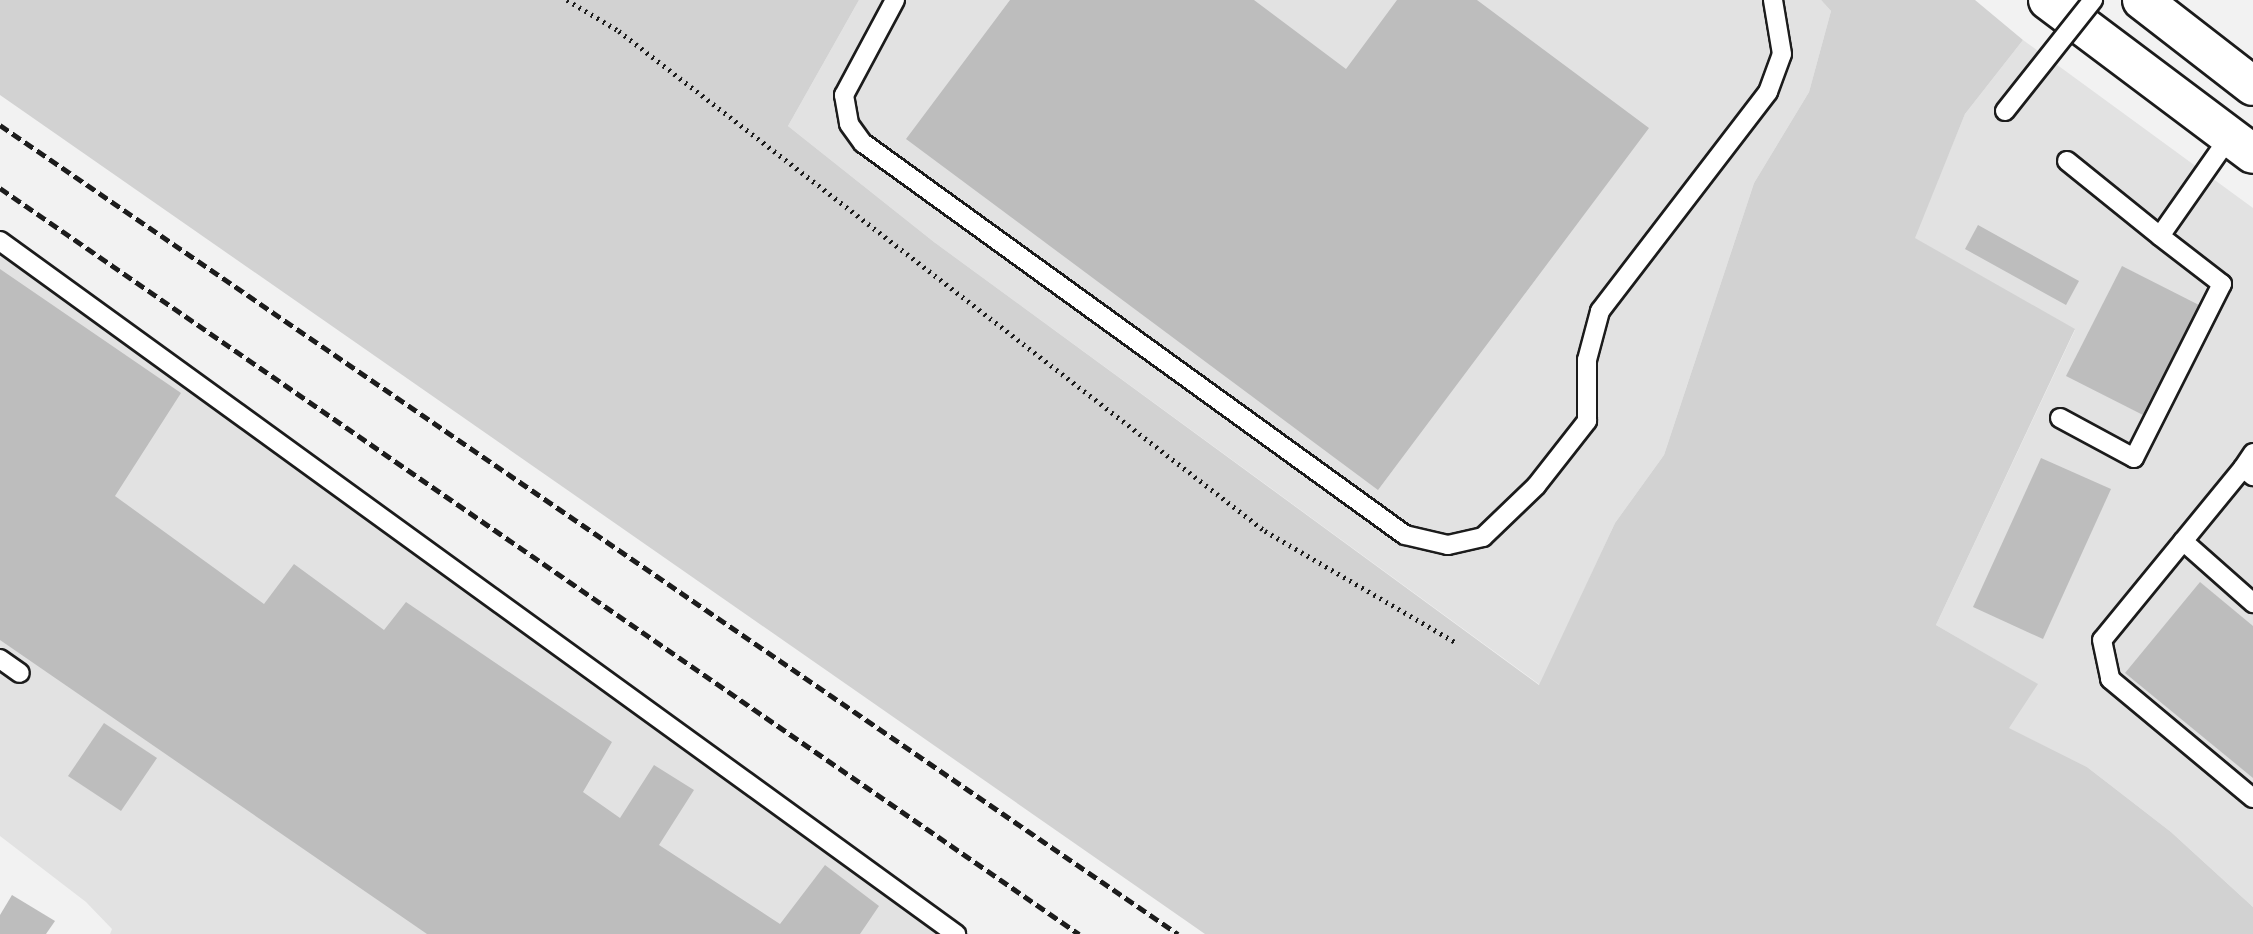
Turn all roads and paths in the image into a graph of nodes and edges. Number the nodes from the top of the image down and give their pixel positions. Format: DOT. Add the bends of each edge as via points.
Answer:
graph roads {
  1 [pos="567,0"];
  2 [pos="895,0"];
  3 [pos="1773,0"];
  4 [pos="2048,0"];
  5 [pos="2093,0"];
  6 [pos="2142,0"];
  7 [pos="2253,86"];
  8 [pos="2005,111"];
  9 [pos="2241,145"];
  10 [pos="2067,161"];
  11 [pos="2160,236"];
  12 [pos="0,241"];
  13 [pos="2060,418"];
  14 [pos="2250,465"];
  15 [pos="2183,541"];
  16 [pos="2253,603"];
  17 [pos="1455,642"];
  18 [pos="0,659"];
  19 [pos="20,673"];
  20 [pos="2253,798"];
  21 [pos="956,934"];
  1 -- 17 [label="path" via="619,31 1265,531"];
  2 -- 3 [label="lane" via="844,95 849,124 863,143 1405,536 1448,545 1483,537 1536,486 1587,421 1587,360 1600,311 1768,92 1782,54"];
  4 -- 9 [label="highway"];
  5 -- 8 [label="lane, bridge"];
  6 -- 7 [label="highway"];
  9 -- 11 [label="lane"];
  10 -- 11 [label="lane"];
  11 -- 13 [label="lane" via="2222,284 2134,458"];
  12 -- 21 [label="lane"];
  14 -- 15 [label="lane"];
  15 -- 16 [label="lane"];
  15 -- 20 [label="lane" via="2102,640 2103,656 2110,679 2131,700"];
  18 -- 19 [label="lane"];
}
